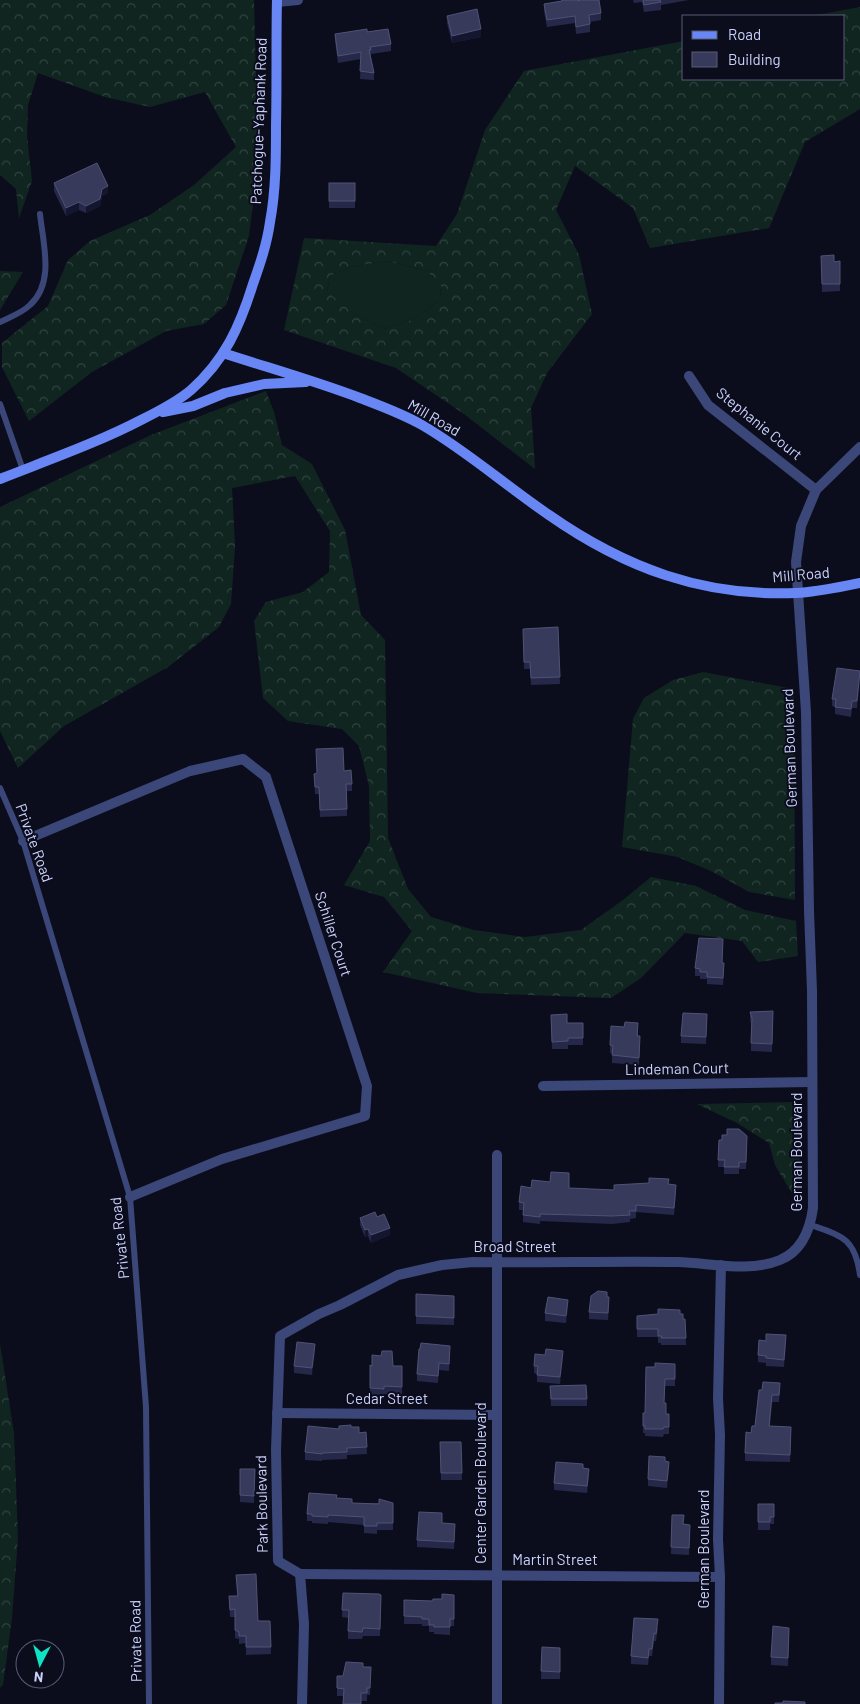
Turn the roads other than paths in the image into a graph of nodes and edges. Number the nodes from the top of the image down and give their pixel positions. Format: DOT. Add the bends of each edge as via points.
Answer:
graph roads {
  1 [pos="298,0"];
  2 [pos="277,1"];
  3 [pos="40,214"];
  4 [pos="0,322"];
  5 [pos="223,353"];
  6 [pos="689,376"];
  7 [pos="317,382"];
  8 [pos="0,404"];
  9 [pos="153,414"];
  10 [pos="860,447"];
  11 [pos="23,470"];
  12 [pos="0,479"];
  13 [pos="816,490"];
  14 [pos="860,583"];
  15 [pos="797,593"];
  16 [pos="0,788"];
  17 [pos="23,841"];
  18 [pos="812,1082"];
  19 [pos="543,1086"];
  20 [pos="498,1155"];
  21 [pos="130,1197"];
  22 [pos="811,1225"];
  23 [pos="497,1263"];
  24 [pos="721,1265"];
  25 [pos="860,1275"];
  26 [pos="319,1314"];
  27 [pos="278,1413"];
  28 [pos="497,1415"];
  29 [pos="300,1574"];
  30 [pos="496,1575"];
  31 [pos="720,1576"];
  32 [pos="149,1704"];
  33 [pos="302,1704"];
  34 [pos="497,1704"];
  35 [pos="719,1704"];
  1 -- 2 [label="street"];
  2 -- 5 [label="main road, Patchogue-Yaphank Road" via="276,147 270,222 242,319"];
  3 -- 4 [label="lane" via="46,268 40,295 29,306"];
  5 -- 7 [label="main road, Mill Road"];
  5 -- 9 [label="main road" via="191,390"];
  6 -- 13 [label="street, Stephanie Court" via="708,405"];
  7 -- 9 [label="main road" via="264,384 225,393 193,406"];
  7 -- 15 [label="main road, Mill Road" via="420,424 568,528 616,556 687,583 750,592"];
  8 -- 11 [label="lane"];
  9 -- 11 [label="main road" via="105,438"];
  10 -- 13 [label="street"];
  11 -- 12 [label="main road"];
  13 -- 15 [label="street, German Boulevard" via="798,540"];
  14 -- 15 [label="main road, Mill Road"];
  15 -- 18 [label="street, German Boulevard" via="806,712"];
  16 -- 17 [label="lane, Private Road"];
  17 -- 21 [label="lane, Private Road"];
  17 -- 21 [label="street, Schiller Court" via="190,771 243,759 266,777 367,1086 364,1116 222,1159"];
  18 -- 19 [label="street, Lindeman Court"];
  18 -- 22 [label="street, German Boulevard" via="814,1208"];
  20 -- 23 [label="street, Center Garden Boulevard"];
  21 -- 32 [label="lane, Private Road" via="146,1407"];
  22 -- 24 [label="street, German Boulevard" via="794,1251 780,1260 755,1266"];
  22 -- 25 [label="lane" via="847,1240"];
  23 -- 24 [label="street, Broad Street" via="681,1262"];
  23 -- 26 [label="street, Broad Street" via="442,1265 398,1276"];
  23 -- 28 [label="street, Center Garden Boulevard"];
  24 -- 31 [label="street, German Boulevard" via="718,1398"];
  26 -- 27 [label="street, Park Boulevard" via="280,1336"];
  27 -- 28 [label="street, Cedar Street"];
  27 -- 29 [label="street, Park Boulevard" via="278,1561"];
  28 -- 30 [label="street, Center Garden Boulevard"];
  29 -- 30 [label="street, Martin Street"];
  29 -- 33 [label="street" via="304,1624"];
  30 -- 31 [label="street, Martin Street"];
  30 -- 34 [label="street, Center Garden Boulevard"];
  31 -- 35 [label="street, German Boulevard"];
}
